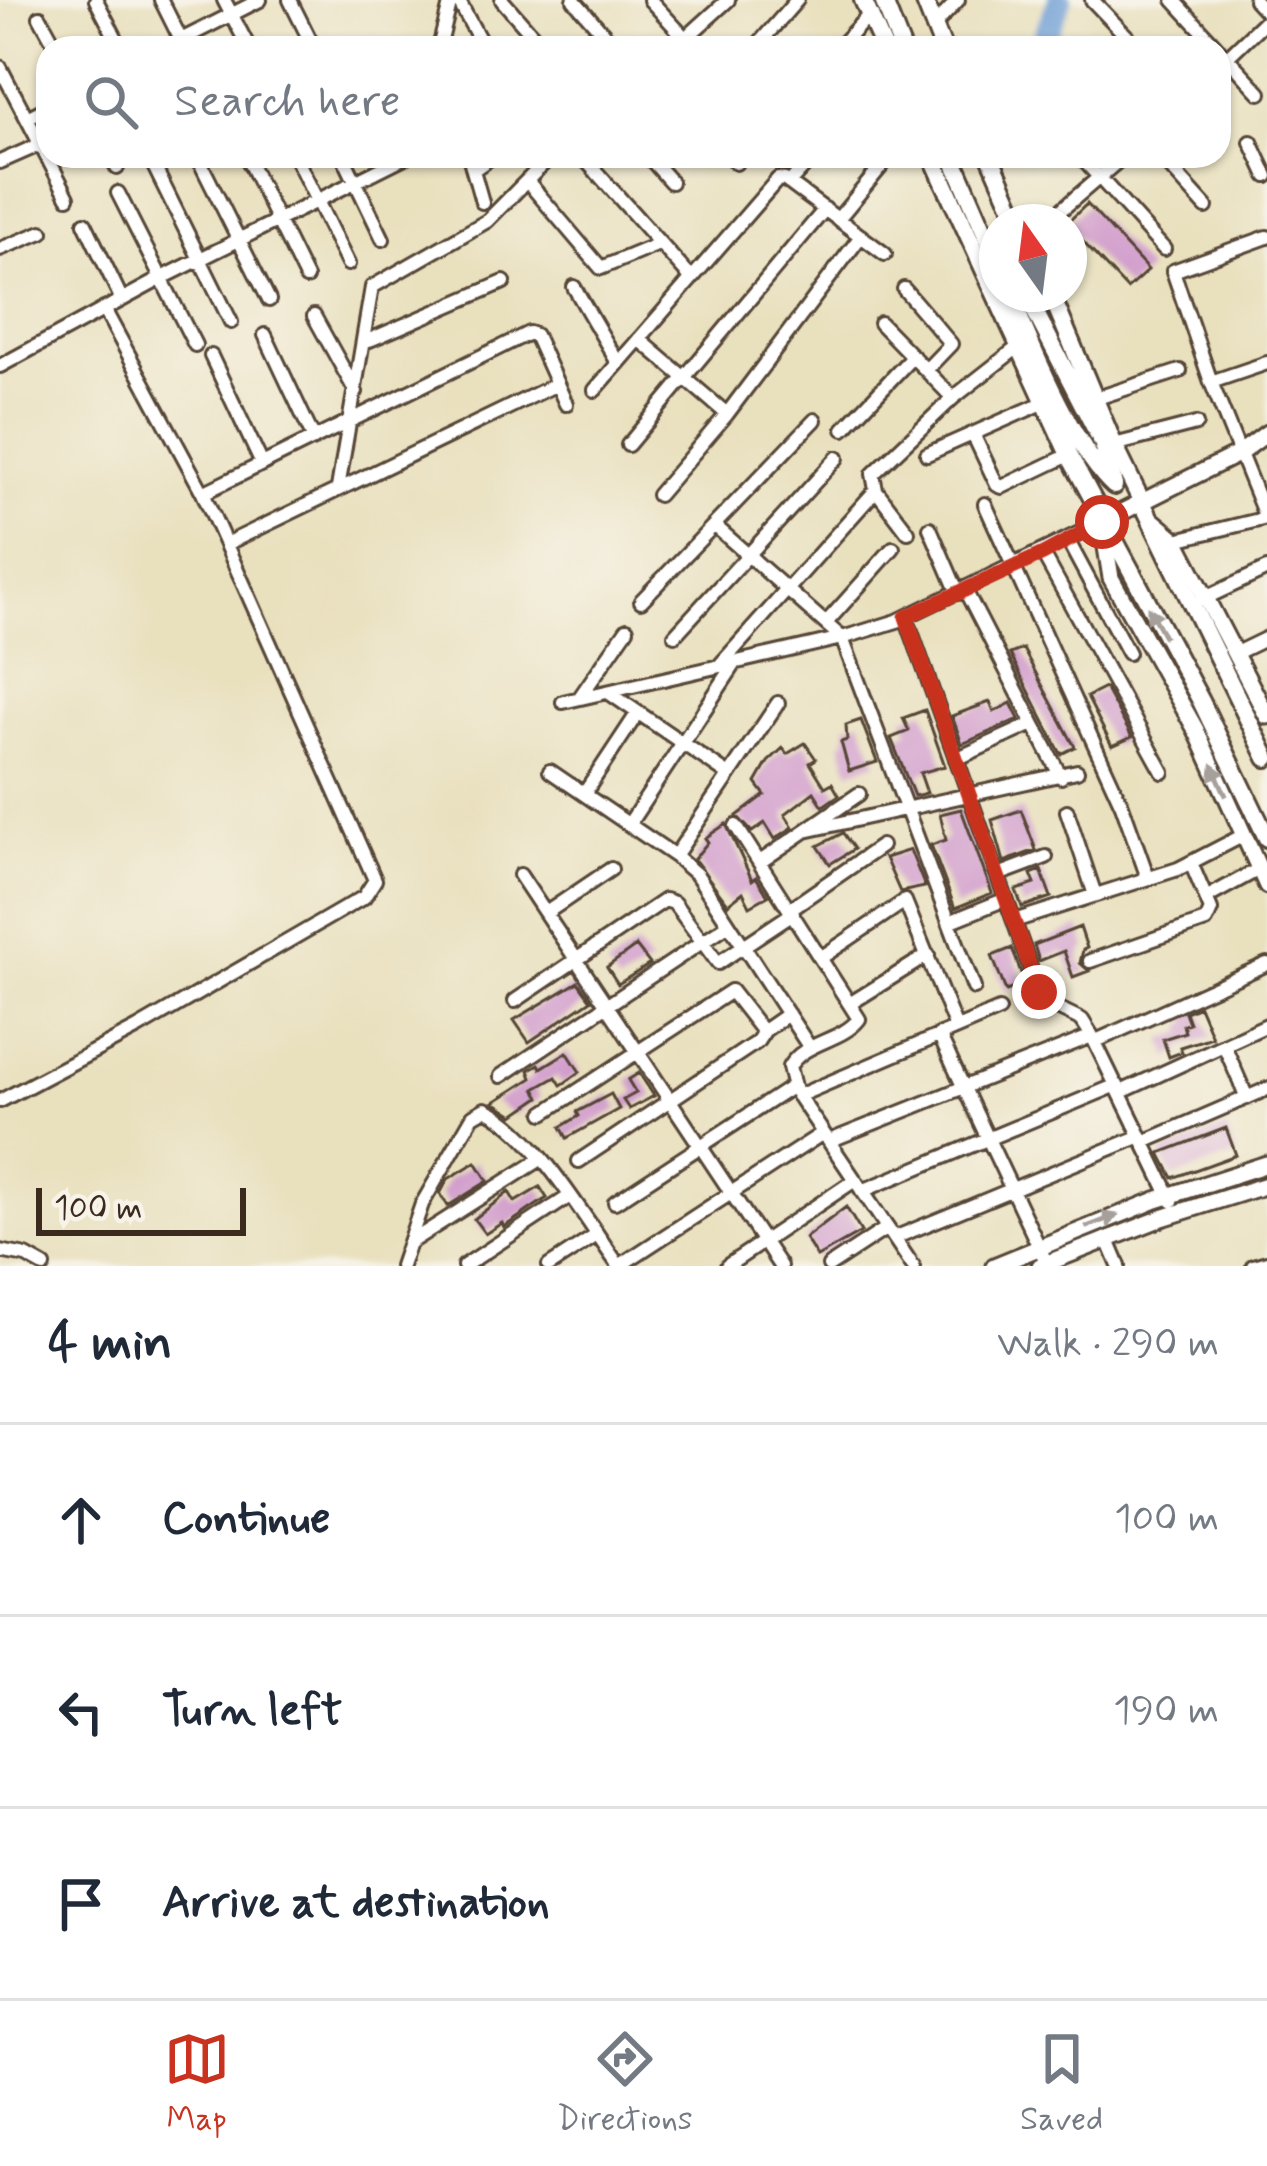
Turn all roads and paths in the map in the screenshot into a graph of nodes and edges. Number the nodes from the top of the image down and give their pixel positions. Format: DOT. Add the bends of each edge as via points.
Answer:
graph roads {
  1 [pos="96,0"];
  2 [pos="161,0"];
  3 [pos="224,0"];
  4 [pos="260,0"];
  5 [pos="290,0"];
  6 [pos="454,0"];
  7 [pos="502,0"];
  8 [pos="574,0"];
  9 [pos="650,0"];
  10 [pos="728,0"];
  11 [pos="797,0"];
  12 [pos="883,0"];
  13 [pos="924,0"];
  14 [pos="958,0"];
  15 [pos="1092,0"];
  16 [pos="1174,0"];
  17 [pos="1256,0"];
  18 [pos="867,7"];
  19 [pos="232,14"];
  20 [pos="1267,16"];
  21 [pos="40,17"];
  22 [pos="934,26"];
  23 [pos="50,36"];
  24 [pos="115,36"];
  25 [pos="179,36"];
  26 [pos="196,36"];
  27 [pos="243,36"];
  28 [pos="308,36"];
  29 [pos="443,36"];
  30 [pos="476,36"];
  31 [pos="534,36"];
  32 [pos="606,36"];
  33 [pos="675,36"];
  34 [pos="688,36"];
  35 [pos="766,36"];
  36 [pos="846,36"];
  37 [pos="879,36"];
  38 [pos="897,36"];
  39 [pos="938,36"];
  40 [pos="1126,36"];
  41 [pos="1205,36"];
  42 [pos="1231,47"];
  43 [pos="1231,65"];
  44 [pos="0,67"];
  45 [pos="1260,93"];
  46 [pos="36,113"];
  47 [pos="27,118"];
  48 [pos="36,135"];
  49 [pos="1251,142"];
  50 [pos="36,146"];
  51 [pos="0,162"];
  52 [pos="53,168"];
  53 [pos="155,168"];
  54 [pos="203,168"];
  55 [pos="252,168"];
  56 [pos="301,168"];
  57 [pos="349,168"];
  58 [pos="382,168"];
  59 [pos="472,168"];
  60 [pos="540,168"];
  61 [pos="593,168"];
  62 [pos="659,168"];
  63 [pos="803,168"];
  64 [pos="880,168"];
  65 [pos="937,168"];
  66 [pos="958,168"];
  67 [pos="995,168"];
  68 [pos="1091,168"];
  69 [pos="1110,168"];
  70 [pos="1171,168"];
  71 [pos="1267,176"];
  72 [pos="1100,177"];
  73 [pos="357,182"];
  74 [pos="528,182"];
  75 [pos="671,182"];
  76 [pos="789,183"];
  77 [pos="118,193"];
  78 [pos="68,196"];
  79 [pos="318,202"];
  80 [pos="482,202"];
  81 [pos="1011,204"];
  82 [pos="1068,204"];
  83 [pos="1206,207"];
  84 [pos="824,209"];
  85 [pos="977,209"];
  86 [pos="979,212"];
  87 [pos="979,214"];
  88 [pos="838,219"];
  89 [pos="278,220"];
  90 [pos="85,223"];
  91 [pos="42,232"];
  92 [pos="861,236"];
  93 [pos="1267,237"];
  94 [pos="383,239"];
  95 [pos="239,240"];
  96 [pos="659,244"];
  97 [pos="0,249"];
  98 [pos="1165,249"];
  99 [pos="885,254"];
  100 [pos="201,259"];
  101 [pos="348,264"];
  102 [pos="162,278"];
  103 [pos="306,278"];
  104 [pos="691,278"];
  105 [pos="504,282"];
  106 [pos="574,287"];
  107 [pos="904,289"];
  108 [pos="122,300"];
  109 [pos="269,300"];
  110 [pos="104,309"];
  111 [pos="1017,312"];
  112 [pos="1035,312"];
  113 [pos="1059,312"];
  114 [pos="314,316"];
  115 [pos="231,322"];
  116 [pos="880,323"];
  117 [pos="265,335"];
  118 [pos="639,339"];
  119 [pos="365,342"];
  120 [pos="195,346"];
  121 [pos="1018,347"];
  122 [pos="211,356"];
  123 [pos="913,356"];
  124 [pos="618,363"];
  125 [pos="1267,363"];
  126 [pos="0,366"];
  127 [pos="926,370"];
  128 [pos="1180,371"];
  129 [pos="683,378"];
  130 [pos="1211,382"];
  131 [pos="557,384"];
  132 [pos="595,390"];
  133 [pos="356,392"];
  134 [pos="953,398"];
  135 [pos="1097,398"];
  136 [pos="1045,402"];
  137 [pos="566,404"];
  138 [pos="727,414"];
  139 [pos="352,420"];
  140 [pos="815,420"];
  141 [pos="1196,424"];
  142 [pos="844,429"];
  143 [pos="1267,433"];
  144 [pos="973,434"];
  145 [pos="314,439"];
  146 [pos="628,445"];
  147 [pos="1114,446"];
  148 [pos="1240,453"];
  149 [pos="928,454"];
  150 [pos="1069,455"];
  151 [pos="836,458"];
  152 [pos="262,464"];
  153 [pos="338,488"];
  154 [pos="876,490"];
  155 [pos="203,493"];
  156 [pos="658,495"];
  157 [pos="985,504"];
  158 [pos="1145,510"];
  159 [pos="1102,522"];
  160 [pos="1265,522"];
  161 [pos="714,525"];
  162 [pos="931,529"];
  163 [pos="908,532"];
  164 [pos="1068,541"];
  165 [pos="226,544"];
  166 [pos="1170,544"];
  167 [pos="893,548"];
  168 [pos="1043,554"];
  169 [pos="750,556"];
  170 [pos="1013,568"];
  171 [pos="1267,569"];
  172 [pos="787,589"];
  173 [pos="962,592"];
  174 [pos="1203,599"];
  175 [pos="641,601"];
  176 [pos="906,617"];
  177 [pos="826,623"];
  178 [pos="628,629"];
  179 [pos="675,635"];
  180 [pos="842,638"];
  181 [pos="1267,638"];
  182 [pos="1127,653"];
  183 [pos="1234,654"];
  184 [pos="736,662"];
  185 [pos="719,666"];
  186 [pos="608,692"];
  187 [pos="579,698"];
  188 [pos="563,702"];
  189 [pos="778,703"];
  190 [pos="1265,708"];
  191 [pos="637,714"];
  192 [pos="1033,724"];
  193 [pos="682,744"];
  194 [pos="1267,758"];
  195 [pos="956,759"];
  196 [pos="550,771"];
  197 [pos="1077,771"];
  198 [pos="1163,772"];
  199 [pos="729,775"];
  200 [pos="1061,777"];
  201 [pos="584,794"];
  202 [pos="860,794"];
  203 [pos="1067,811"];
  204 [pos="628,824"];
  205 [pos="736,826"];
  206 [pos="805,831"];
  207 [pos="1244,835"];
  208 [pos="1267,838"];
  209 [pos="880,846"];
  210 [pos="675,856"];
  211 [pos="1046,857"];
  212 [pos="760,862"];
  213 [pos="1191,863"];
  214 [pos="610,869"];
  215 [pos="1259,869"];
  216 [pos="520,875"];
  217 [pos="998,875"];
  218 [pos="1148,878"];
  219 [pos="1267,886"];
  220 [pos="1095,895"];
  221 [pos="1206,898"];
  222 [pos="1006,899"];
  223 [pos="791,911"];
  224 [pos="546,914"];
  225 [pos="1014,921"];
  226 [pos="949,922"];
  227 [pos="729,924"];
  228 [pos="703,941"];
  229 [pos="744,947"];
  230 [pos="928,955"];
  231 [pos="821,957"];
  232 [pos="576,959"];
  233 [pos="1090,961"];
  234 [pos="1267,964"];
  235 [pos="974,988"];
  236 [pos="515,1000"];
  237 [pos="851,1003"];
  238 [pos="607,1005"];
  239 [pos="999,1010"];
  240 [pos="788,1014"];
  241 [pos="1267,1025"];
  242 [pos="956,1028"];
  243 [pos="763,1032"];
  244 [pos="939,1035"];
  245 [pos="1094,1038"];
  246 [pos="1224,1045"];
  247 [pos="810,1048"];
  248 [pos="638,1052"];
  249 [pos="501,1076"];
  250 [pos="962,1084"];
  251 [pos="1119,1089"];
  252 [pos="1267,1090"];
  253 [pos="796,1091"];
  254 [pos="1247,1098"];
  255 [pos="669,1099"];
  256 [pos="0,1101"];
  257 [pos="544,1113"];
  258 [pos="986,1136"];
  259 [pos="826,1137"];
  260 [pos="1143,1139"];
  261 [pos="701,1147"];
  262 [pos="542,1159"];
  263 [pos="579,1161"];
  264 [pos="1267,1164"];
  265 [pos="859,1185"];
  266 [pos="1267,1185"];
  267 [pos="1011,1187"];
  268 [pos="733,1195"];
  269 [pos="570,1196"];
  270 [pos="1169,1196"];
  271 [pos="616,1202"];
  272 [pos="1177,1213"];
  273 [pos="891,1233"];
  274 [pos="597,1234"];
  275 [pos="1108,1240"];
  276 [pos="764,1242"];
  277 [pos="408,1244"];
  278 [pos="1038,1246"];
  279 [pos="0,1251"];
  280 [pos="1267,1262"];
  281 [pos="1045,1265"];
  282 [pos="44,1266"];
  283 [pos="401,1266"];
  284 [pos="464,1266"];
  285 [pos="549,1266"];
  286 [pos="619,1266"];
  287 [pos="728,1266"];
  288 [pos="780,1266"];
  289 [pos="830,1266"];
  290 [pos="914,1266"];
  291 [pos="994,1266"];
  292 [pos="1118,1266"];
  293 [pos="1253,1266"];
  1 -- 24 [label="street"];
  2 -- 25 [label="street"];
  3 -- 19 [label="street"];
  4 -- 19 [label="street"];
  5 -- 28 [label="street"];
  6 -- 29 [label="street"];
  6 -- 30 [label="street"];
  7 -- 31 [label="street"];
  8 -- 32 [label="street"];
  9 -- 33 [label="street"];
  10 -- 34 [label="street"];
  11 -- 35 [label="street"];
  12 -- 38 [label="main road"];
  13 -- 22 [label="main road"];
  14 -- 22 [label="street"];
  15 -- 40 [label="street"];
  16 -- 41 [label="street"];
  17 -- 20 [label="street"];
  18 -- 36 [label="street"];
  18 -- 37 [label="main road"];
  19 -- 26 [label="street"];
  19 -- 27 [label="street"];
  20 -- 42 [label="street"];
  21 -- 23 [label="street"];
  22 -- 39 [label="main road"];
  43 -- 45 [label="street"];
  44 -- 47 [label="street"];
  46 -- 47 [label="street"];
  47 -- 48 [label="street"];
  49 -- 71 [label="street"];
  50 -- 51 [label="street"];
  52 -- 78 [label="street"];
  53 -- 100 [label="street"];
  54 -- 95 [label="street"];
  55 -- 89 [label="street"];
  56 -- 79 [label="street"];
  57 -- 73 [label="street"];
  58 -- 73 [label="street"];
  59 -- 80 [label="street"];
  60 -- 74 [label="street"];
  61 -- 96 [label="street"];
  62 -- 75 [label="street"];
  63 -- 76 [label="street"];
  64 -- 88 [label="street"];
  65 -- 121 [label="main road"];
  66 -- 85 [label="main road"];
  67 -- 81 [label="main road"];
  68 -- 72 [label="street"];
  69 -- 72 [label="street"];
  70 -- 83 [label="street"];
  72 -- 82 [label="street"];
  72 -- 98 [label="street"];
  73 -- 79 [label="street"];
  73 -- 94 [label="street"];
  74 -- 96 [label="street" via="601,268"];
  74 -- 119 [label="street" via="487,221 376,282"];
  76 -- 84 [label="street"];
  76 -- 104 [label="street" via="776,181"];
  77 -- 102 [label="street"];
  79 -- 89 [label="street"];
  79 -- 101 [label="street"];
  84 -- 88 [label="street"];
  84 -- 129 [label="street"];
  85 -- 86 [label="main road"];
  85 -- 87 [label="main road"];
  88 -- 92 [label="street"];
  89 -- 95 [label="street"];
  89 -- 103 [label="street"];
  90 -- 108 [label="street"];
  91 -- 97 [label="street"];
  92 -- 99 [label="street"];
  92 -- 138 [label="street"];
  93 -- 130 [label="street" via="1173,272"];
  95 -- 100 [label="street"];
  95 -- 109 [label="street"];
  96 -- 104 [label="street"];
  100 -- 102 [label="street"];
  100 -- 115 [label="street"];
  102 -- 108 [label="street"];
  102 -- 120 [label="street"];
  104 -- 118 [label="street"];
  105 -- 119 [label="street"];
  106 -- 124 [label="street"];
  107 -- 127 [label="street" via="951,344"];
  108 -- 110 [label="street"];
  110 -- 126 [label="street"];
  110 -- 155 [label="street"];
  111 -- 112 [label="main road" via="1093,464 1114,486 1102,444"];
  113 -- 135 [label="main road"];
  114 -- 133 [label="street"];
  116 -- 123 [label="street"];
  117 -- 145 [label="street"];
  118 -- 124 [label="street"];
  118 -- 129 [label="street"];
  119 -- 133 [label="street"];
  121 -- 134 [label="street"];
  121 -- 136 [label="main road"];
  122 -- 152 [label="street"];
  123 -- 127 [label="street"];
  123 -- 142 [label="street"];
  124 -- 132 [label="street"];
  125 -- 130 [label="street"];
  127 -- 134 [label="street"];
  128 -- 135 [label="street"];
  129 -- 138 [label="street"];
  129 -- 146 [label="street"];
  130 -- 148 [label="street"];
  131 -- 137 [label="street"];
  131 -- 139 [label="street" via="529,333"];
  131 -- 153 [label="street"];
  133 -- 139 [label="street"];
  134 -- 154 [label="street" via="873,474"];
  135 -- 147 [label="main road"];
  136 -- 144 [label="street"];
  136 -- 150 [label="main road"];
  138 -- 156 [label="street"];
  139 -- 145 [label="street"];
  139 -- 153 [label="street"];
  140 -- 161 [label="street"];
  141 -- 147 [label="street"];
  143 -- 148 [label="street"];
  144 -- 149 [label="street"];
  144 -- 150 [label="street" via="1001,488"];
  145 -- 152 [label="street"];
  147 -- 158 [label="main road"];
  148 -- 158 [label="street"];
  148 -- 160 [label="street"];
  150 -- 159 [label="main road"];
  151 -- 169 [label="street"];
  152 -- 155 [label="street"];
  153 -- 165 [label="street"];
  154 -- 163 [label="street"];
  154 -- 172 [label="street"];
  155 -- 165 [label="street"];
  157 -- 170 [label="street"];
  158 -- 159 [label="street"];
  158 -- 166 [label="main road"];
  159 -- 164 [label="street"];
  207 -- 159 [label="street, one-way" via="1111,578"];
  208 -- 159 [label="main road, one-way"];
  160 -- 166 [label="street"];
  161 -- 169 [label="street"];
  161 -- 175 [label="street"];
  162 -- 173 [label="street"];
  164 -- 168 [label="street"];
  164 -- 182 [label="street"];
  165 -- 256 [label="street" via="374,871 371,891"];
  166 -- 174 [label="street"];
  166 -- 194 [label="main road"];
  167 -- 177 [label="street"];
  168 -- 170 [label="street"];
  168 -- 198 [label="street"];
  169 -- 172 [label="street"];
  169 -- 179 [label="street"];
  170 -- 173 [label="street"];
  170 -- 218 [label="street"];
  171 -- 174 [label="street"];
  172 -- 177 [label="street"];
  172 -- 185 [label="street"];
  173 -- 176 [label="street"];
  173 -- 192 [label="street"];
  174 -- 183 [label="street"];
  176 -- 180 [label="street"];
  176 -- 195 [label="street"];
  177 -- 180 [label="street"];
  178 -- 187 [label="street"];
  180 -- 184 [label="street"];
  180 -- 226 [label="street"];
  181 -- 183 [label="street"];
  183 -- 190 [label="street"];
  184 -- 185 [label="street"];
  184 -- 193 [label="street"];
  185 -- 186 [label="street"];
  186 -- 187 [label="street"];
  186 -- 191 [label="street"];
  187 -- 188 [label="street"];
  189 -- 199 [label="street"];
  191 -- 193 [label="street"];
  191 -- 201 [label="street"];
  192 -- 195 [label="street"];
  192 -- 200 [label="street"];
  193 -- 199 [label="street"];
  193 -- 204 [label="street"];
  195 -- 217 [label="street"];
  196 -- 201 [label="street"];
  197 -- 206 [label="street"];
  199 -- 210 [label="street"];
  201 -- 204 [label="street"];
  202 -- 206 [label="street"];
  203 -- 220 [label="street"];
  204 -- 210 [label="street"];
  205 -- 212 [label="street"];
  206 -- 212 [label="street"];
  207 -- 213 [label="street"];
  207 -- 215 [label="street"];
  209 -- 223 [label="street"];
  210 -- 227 [label="street"];
  211 -- 217 [label="street"];
  212 -- 223 [label="street"];
  213 -- 218 [label="street"];
  213 -- 221 [label="street"];
  214 -- 224 [label="street"];
  215 -- 219 [label="street"];
  215 -- 221 [label="street"];
  216 -- 224 [label="street"];
  217 -- 222 [label="street"];
  218 -- 220 [label="street"];
  220 -- 225 [label="street"];
  221 -- 233 [label="street" via="1206,921"];
  222 -- 225 [label="street"];
  222 -- 226 [label="street"];
  223 -- 229 [label="street"];
  223 -- 231 [label="street"];
  224 -- 232 [label="street"];
  225 -- 245 [label="street" via="1045,1002 1073,1012"];
  226 -- 235 [label="street"];
  227 -- 228 [label="street"];
  227 -- 229 [label="street"];
  228 -- 229 [label="street" via="718,963"];
  228 -- 232 [label="street" via="665,900"];
  228 -- 238 [label="street"];
  229 -- 240 [label="street"];
  230 -- 231 [label="street" via="905,901"];
  230 -- 237 [label="street"];
  230 -- 242 [label="street"];
  231 -- 237 [label="street"];
  232 -- 236 [label="street"];
  232 -- 238 [label="street"];
  234 -- 245 [label="street"];
  237 -- 247 [label="street" via="856,1024"];
  238 -- 248 [label="street"];
  238 -- 249 [label="street"];
  239 -- 242 [label="street"];
  240 -- 243 [label="street"];
  240 -- 247 [label="street"];
  241 -- 246 [label="street"];
  242 -- 244 [label="street"];
  243 -- 248 [label="street" via="731,991"];
  243 -- 255 [label="street"];
  244 -- 250 [label="street"];
  244 -- 253 [label="street"];
  245 -- 250 [label="street"];
  245 -- 251 [label="street"];
  246 -- 251 [label="street"];
  246 -- 254 [label="street"];
  247 -- 253 [label="street" via="789,1067"];
  248 -- 255 [label="street"];
  248 -- 257 [label="street"];
  250 -- 258 [label="street"];
  250 -- 259 [label="street"];
  251 -- 258 [label="street"];
  251 -- 260 [label="street"];
  252 -- 254 [label="street"];
  253 -- 259 [label="street"];
  253 -- 261 [label="street"];
  254 -- 260 [label="street"];
  255 -- 261 [label="street"];
  255 -- 263 [label="street"];
  258 -- 265 [label="street"];
  258 -- 267 [label="street"];
  259 -- 265 [label="street"];
  259 -- 268 [label="street"];
  260 -- 267 [label="street"];
  260 -- 270 [label="street"];
  261 -- 268 [label="street"];
  261 -- 271 [label="street"];
  262 -- 269 [label="street"];
  262 -- 277 [label="street"];
  262 -- 277 [label="street" via="494,1113 478,1110 422,1204"];
  264 -- 270 [label="street"];
  265 -- 273 [label="street"];
  265 -- 276 [label="street"];
  266 -- 272 [label="street"];
  267 -- 273 [label="street"];
  267 -- 278 [label="street"];
  268 -- 276 [label="street"];
  268 -- 286 [label="street"];
  269 -- 274 [label="street"];
  269 -- 284 [label="street"];
  270 -- 272 [label="street"];
  278 -- 270 [label="street, one-way"];
  272 -- 275 [label="street"];
  273 -- 289 [label="street"];
  273 -- 290 [label="street"];
  274 -- 285 [label="street"];
  274 -- 286 [label="street"];
  275 -- 281 [label="street"];
  275 -- 292 [label="street"];
  276 -- 287 [label="street"];
  276 -- 288 [label="street"];
  277 -- 283 [label="street"];
  278 -- 281 [label="street"];
  278 -- 291 [label="street"];
  279 -- 282 [label="street"];
  280 -- 293 [label="street"];
}
